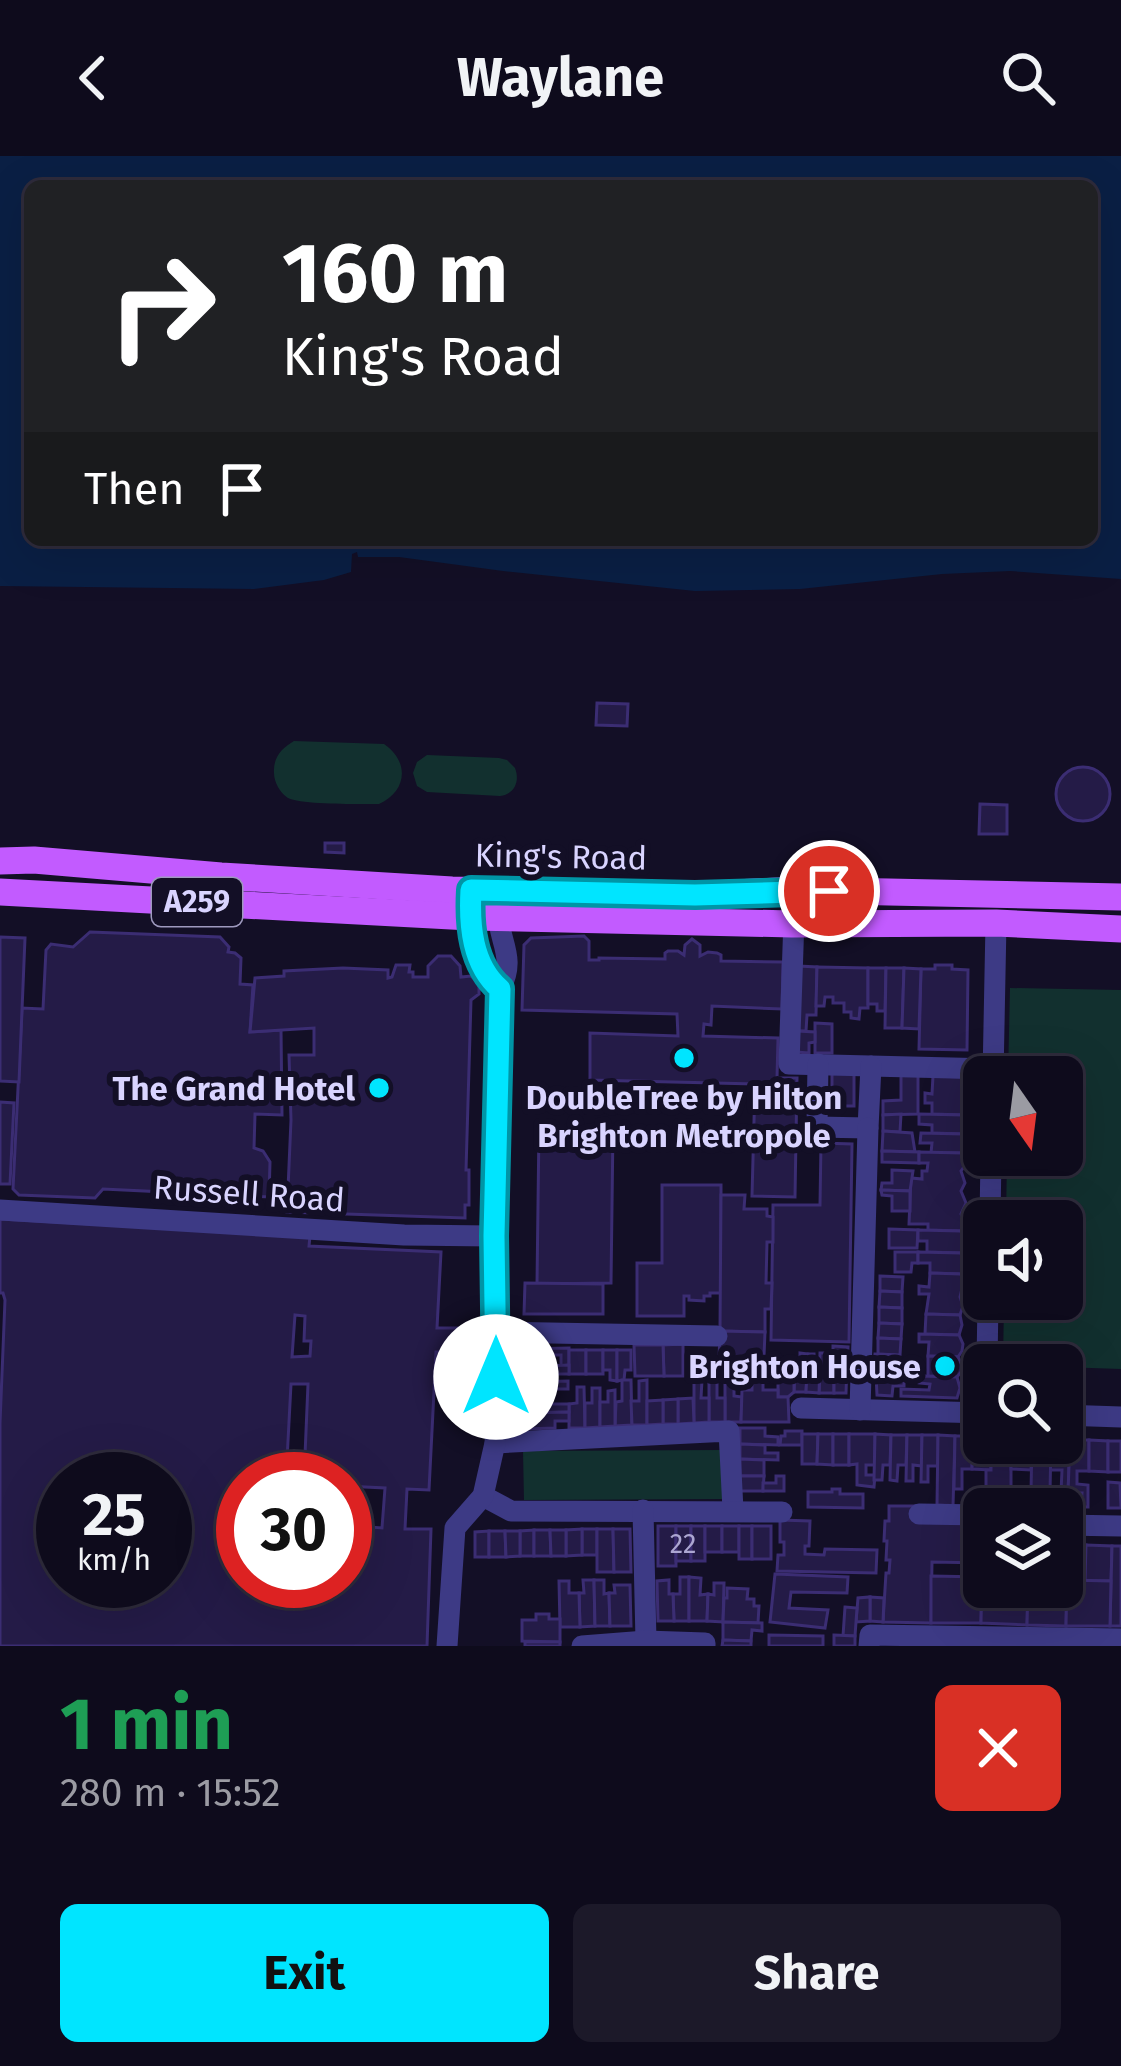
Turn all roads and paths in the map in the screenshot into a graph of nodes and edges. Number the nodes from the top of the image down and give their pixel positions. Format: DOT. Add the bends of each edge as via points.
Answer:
graph roads {
  1 [pos="0,861"];
  2 [pos="795,890"];
  3 [pos="0,892"];
  4 [pos="1121,897"];
  5 [pos="484,904"];
  6 [pos="997,923"];
  7 [pos="792,924"];
  8 [pos="1121,929"];
  9 [pos="993,1056"];
  10 [pos="818,1064"];
  11 [pos="871,1066"];
  12 [pos="963,1071"];
  13 [pos="868,1128"];
  14 [pos="0,1210"];
  15 [pos="494,1236"];
  16 [pos="496,1332"];
  17 [pos="717,1336"];
  18 [pos="801,1408"];
  19 [pos="860,1410"];
  20 [pos="963,1412"];
  21 [pos="1083,1416"];
  22 [pos="1121,1417"];
  23 [pos="494,1443"];
  24 [pos="483,1496"];
  25 [pos="643,1510"];
  26 [pos="733,1510"];
  27 [pos="782,1512"];
  28 [pos="919,1514"];
  29 [pos="963,1515"];
  30 [pos="1083,1526"];
  31 [pos="1121,1526"];
  32 [pos="1121,1640"];
  33 [pos="646,1641"];
  34 [pos="447,1646"];
  35 [pos="582,1646"];
  36 [pos="705,1646"];
  37 [pos="869,1646"];
  1 -- 5 [label="main road, King's Road / A259"];
  2 -- 4 [label="main road, King's Road / A259"];
  2 -- 5 [label="main road, King's Road / A259"];
  2 -- 7 [label="street"];
  3 -- 5 [label="main road, King's Road / A259"];
  5 -- 7 [label="main road, King's Road / A259"];
  5 -- 15 [label="street" via="509,972 500,989"];
  6 -- 7 [label="main road, King's Road / A259"];
  6 -- 8 [label="main road, King's Road / A259"];
  6 -- 9 [label="street"];
  7 -- 10 [label="street" via="789,1064"];
  10 -- 11 [label="street"];
  10 -- 13 [label="street" via="817,1126"];
  11 -- 12 [label="street"];
  11 -- 13 [label="street"];
  13 -- 19 [label="street"];
  14 -- 15 [label="street, Russell Road"];
  15 -- 16 [label="street"];
  16 -- 17 [label="street"];
  16 -- 23 [label="street"];
  18 -- 19 [label="street"];
  19 -- 20 [label="street"];
  21 -- 22 [label="street"];
  23 -- 24 [label="street"];
  23 -- 26 [label="street" via="729,1431"];
  24 -- 25 [label="street" via="511,1511"];
  24 -- 34 [label="street" via="455,1528"];
  25 -- 26 [label="street"];
  25 -- 33 [label="street"];
  26 -- 27 [label="street"];
  28 -- 29 [label="street"];
  30 -- 31 [label="street"];
  32 -- 37 [label="street" via="870,1635"];
  33 -- 35 [label="street"];
  33 -- 36 [label="street"];
}
